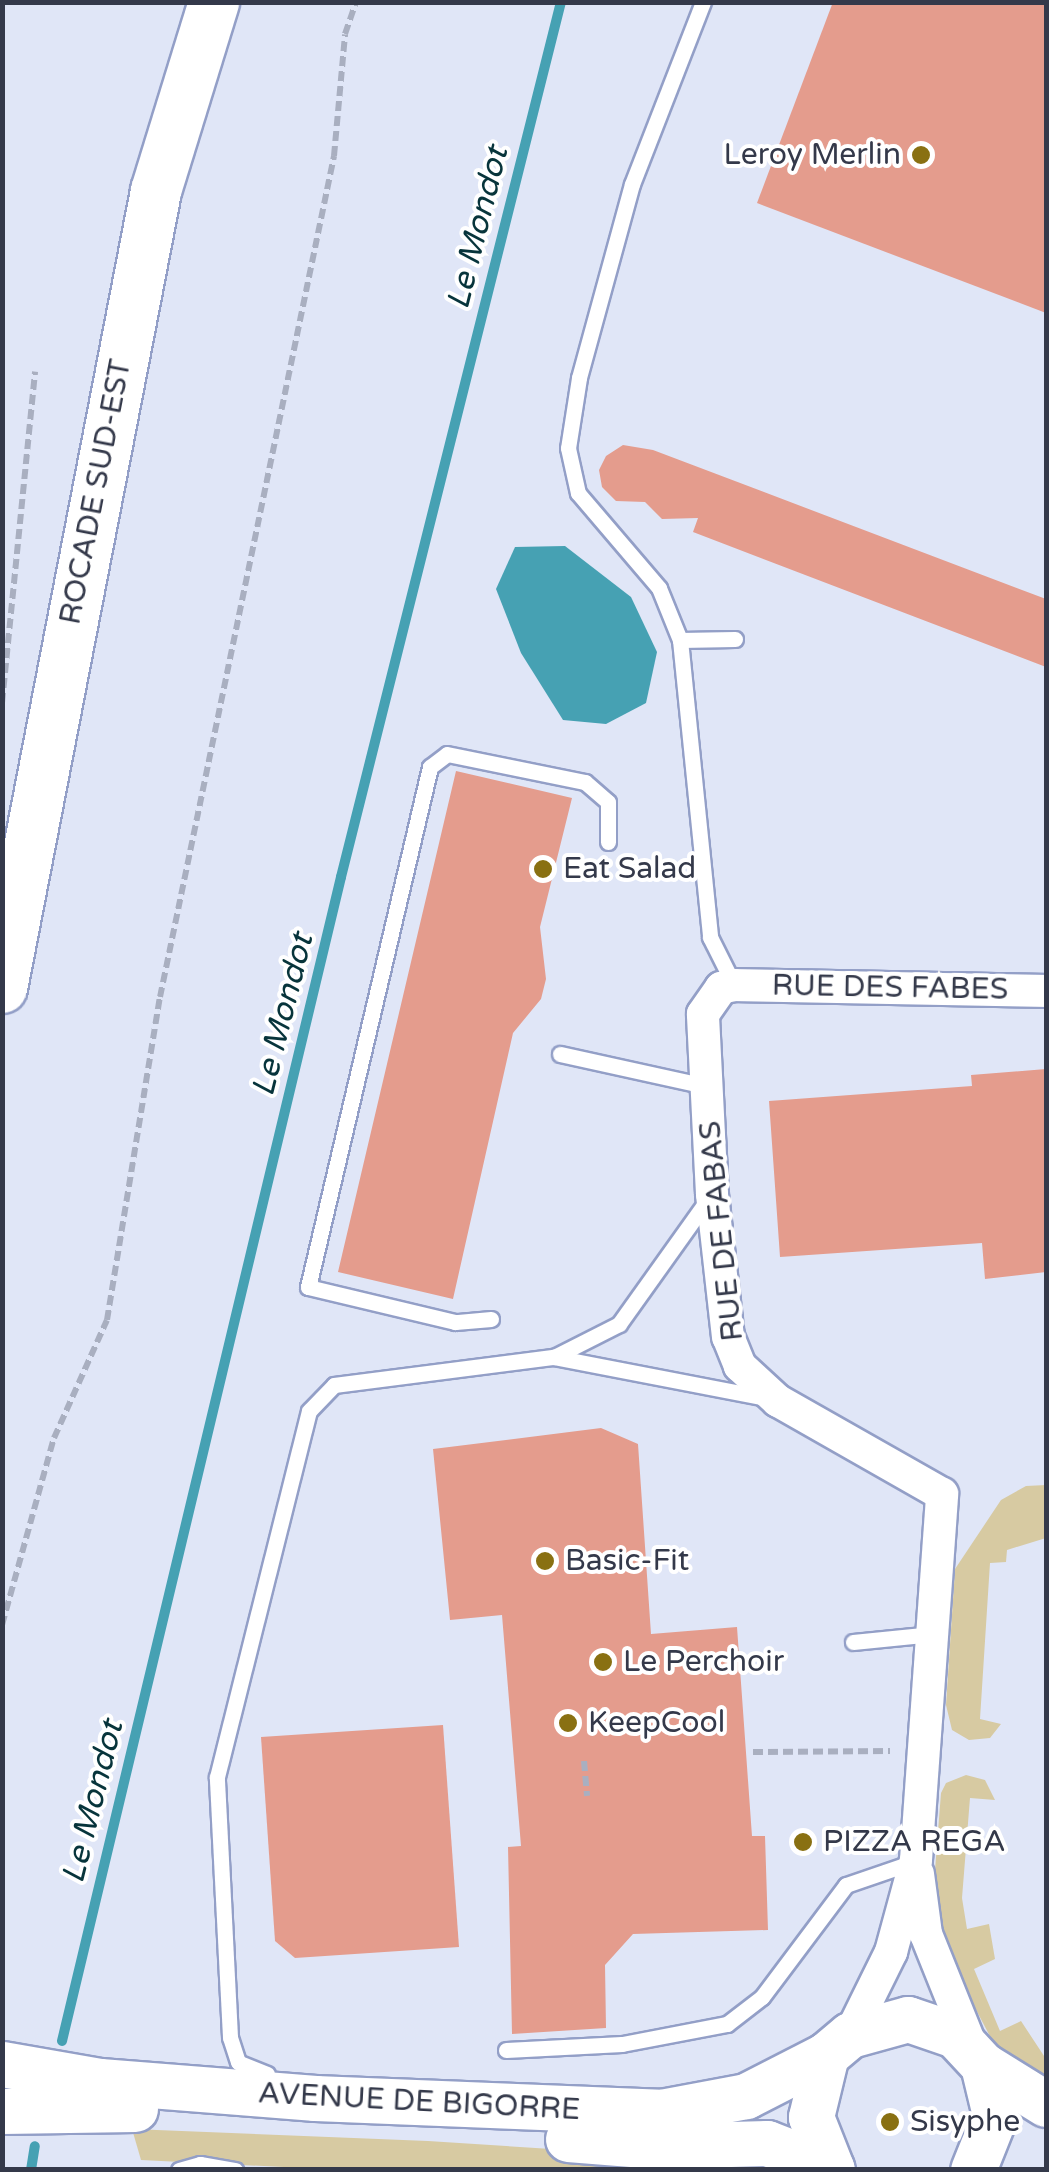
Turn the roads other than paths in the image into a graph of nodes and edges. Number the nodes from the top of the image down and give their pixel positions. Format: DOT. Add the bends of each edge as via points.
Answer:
graph roads {
  1 [pos="214,2"];
  2 [pos="703,2"];
  3 [pos="734,639"];
  4 [pos="680,640"];
  5 [pos="608,842"];
  6 [pos="734,986"];
  7 [pos="2,988"];
  8 [pos="1046,991"];
  9 [pos="560,1054"];
  10 [pos="706,1086"];
  11 [pos="712,1194"];
  12 [pos="491,1319"];
  13 [pos="554,1357"];
  14 [pos="778,1401"];
  15 [pos="933,1634"];
  16 [pos="853,1642"];
  17 [pos="916,1860"];
  18 [pos="838,2045"];
  19 [pos="506,2050"];
  20 [pos="978,2059"];
  21 [pos="2,2064"];
  22 [pos="294,2076"];
  23 [pos="351,2080"];
  24 [pos="1046,2104"];
  25 [pos="2,2111"];
  26 [pos="608,2112"];
  27 [pos="832,2169"];
  28 [pos="179,2170"];
  29 [pos="235,2170"];
  30 [pos="973,2170"];
  1 -- 7 [label="main road, ROCADE SUD-EST" via="156,191"];
  2 -- 4 [label="lane" via="632,184 579,378 568,448 578,492 659,588"];
  3 -- 4 [label="lane"];
  4 -- 6 [label="lane" via="710,938"];
  5 -- 12 [label="lane" via="608,802 584,782 447,754 430,767 308,1287 455,1322"];
  6 -- 8 [label="street, RUE DES FABES"];
  6 -- 10 [label="street, RUE DE FABAS" via="721,988 702,1014"];
  9 -- 10 [label="lane"];
  10 -- 11 [label="street, RUE DE FABAS"];
  11 -- 13 [label="lane" via="619,1324"];
  11 -- 14 [label="street, RUE DE FABAS" via="728,1337 740,1366"];
  13 -- 14 [label="lane"];
  13 -- 22 [label="lane" via="334,1385 308,1411 217,1777 230,2037 238,2062 256,2073"];
  14 -- 15 [label="street, RUE DE FABAS" via="942,1494"];
  15 -- 16 [label="lane"];
  15 -- 17 [label="street, RUE DE FABAS"];
  17 -- 18 [label="street, RUE DE FABAS" via="891,1952"];
  17 -- 19 [label="lane" via="846,1885 762,1997 726,2024 622,2044"];
  17 -- 20 [label="street, RUE DE FABAS" via="926,1934"];
  18 -- 20 [label="main road, AVENUE DE BIGORRE" via="908,2019 932,2024"];
  18 -- 26 [label="main road, AVENUE DE BIGORRE" via="746,2096 699,2109"];
  18 -- 27 [label="main road" via="812,2117"];
  20 -- 24 [label="main road"];
  20 -- 30 [label="main road" via="995,2115"];
  21 -- 26 [label="main road, AVENUE DE BIGORRE" via="100,2081"];
  23 -- 26 [label="lane" via="446,2086"];
  25 -- 27 [label="main road, AVENUE DE BIGORRE" via="174,2109 656,2146 767,2143"];
  28 -- 29 [label="lane" via="200,2164"];
}
